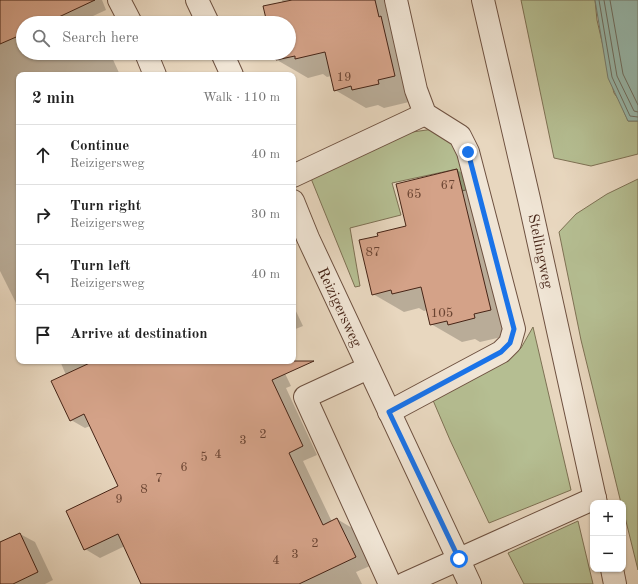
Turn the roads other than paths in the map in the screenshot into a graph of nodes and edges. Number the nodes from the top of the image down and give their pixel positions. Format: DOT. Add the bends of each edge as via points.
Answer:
graph roads {
  1 [pos="119,0"];
  2 [pos="197,0"];
  3 [pos="396,0"];
  4 [pos="483,0"];
  5 [pos="127,16"];
  6 [pos="205,16"];
  7 [pos="149,60"];
  8 [pos="225,60"];
  9 [pos="155,72"];
  10 [pos="231,72"];
  11 [pos="425,114"];
  12 [pos="296,175"];
  13 [pos="296,208"];
  14 [pos="368,368"];
  15 [pos="389,412"];
  16 [pos="596,500"];
  17 [pos="590,504"];
  18 [pos="459,559"];
  19 [pos="613,572"];
  20 [pos="390,584"];
  21 [pos="404,584"];
  22 [pos="470,584"];
  23 [pos="615,584"];
  1 -- 5 [label="street"];
  2 -- 6 [label="street"];
  3 -- 11 [label="street" via="416,90"];
  4 -- 16 [label="street, Stellingweg"];
  7 -- 9 [label="street"];
  8 -- 10 [label="street"];
  11 -- 12 [label="street"];
  11 -- 15 [label="street" via="460,136 468,152 514,329 510,343 501,352"];
  13 -- 14 [label="street, Reizigersweg"];
  14 -- 15 [label="street, Reizigersweg"];
  14 -- 20 [label="street" via="305,397"];
  15 -- 18 [label="street, Reizigersweg"];
  17 -- 18 [label="street"];
  18 -- 21 [label="street"];
  18 -- 22 [label="street, Reizigersweg"];
  19 -- 23 [label="street"];
}
